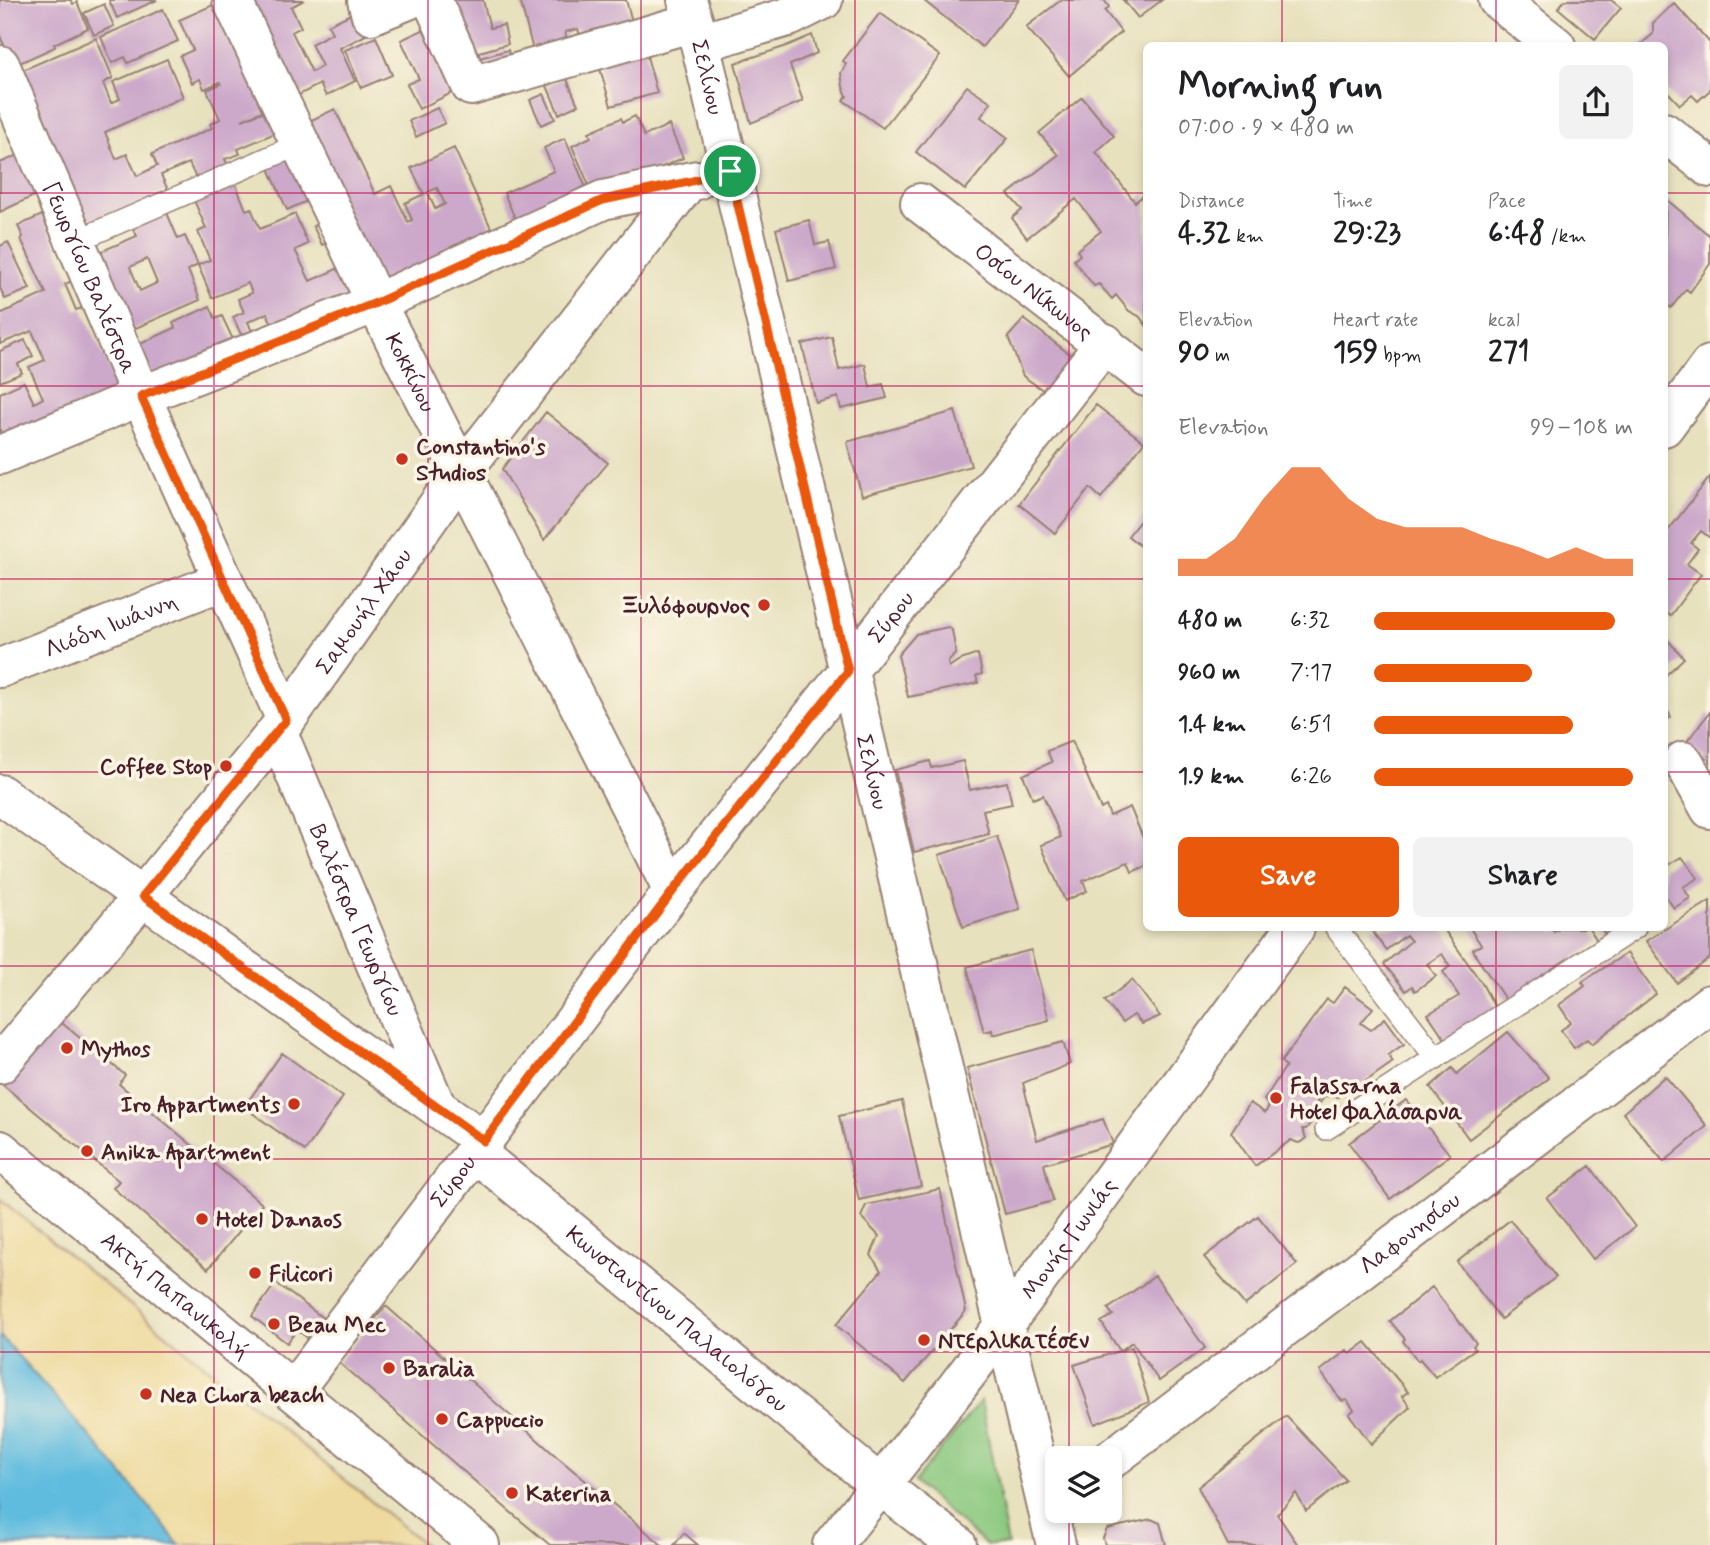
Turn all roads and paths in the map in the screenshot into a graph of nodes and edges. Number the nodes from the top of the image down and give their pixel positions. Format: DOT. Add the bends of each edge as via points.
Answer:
graph roads {
  1 [pos="232,0"];
  2 [pos="367,0"];
  3 [pos="408,0"];
  4 [pos="432,0"];
  5 [pos="823,0"];
  6 [pos="1498,0"];
  7 [pos="693,22"];
  8 [pos="1551,42"];
  9 [pos="2,78"];
  10 [pos="1668,134"];
  11 [pos="300,144"];
  12 [pos="1710,168"];
  13 [pos="730,171"];
  14 [pos="688,182"];
  15 [pos="920,203"];
  16 [pos="76,241"];
  17 [pos="376,303"];
  18 [pos="1105,343"];
  19 [pos="1710,365"];
  20 [pos="1143,375"];
  21 [pos="141,396"];
  22 [pos="1668,422"];
  23 [pos="0,455"];
  24 [pos="460,474"];
  25 [pos="222,581"];
  26 [pos="0,668"];
  27 [pos="848,671"];
  28 [pos="282,726"];
  29 [pos="1683,761"];
  30 [pos="0,794"];
  31 [pos="1710,808"];
  32 [pos="673,891"];
  33 [pos="143,896"];
  34 [pos="1293,931"];
  35 [pos="1338,931"];
  36 [pos="1631,931"];
  37 [pos="1710,1004"];
  38 [pos="1436,1058"];
  39 [pos="0,1064"];
  40 [pos="436,1107"];
  41 [pos="1326,1129"];
  42 [pos="480,1147"];
  43 [pos="0,1150"];
  44 [pos="1003,1324"];
  45 [pos="293,1391"];
  46 [pos="1122,1451"];
  47 [pos="1045,1478"];
  48 [pos="880,1485"];
  49 [pos="1054,1523"];
  50 [pos="480,1545"];
  51 [pos="832,1545"];
  52 [pos="957,1545"];
  53 [pos="1056,1545"];
  1 -- 11 [label="street, Κοκκίνου"];
  2 -- 3 [label="street" via="371,15"];
  4 -- 7 [label="street" via="471,86"];
  5 -- 7 [label="street" via="791,16"];
  6 -- 8 [label="street"];
  7 -- 13 [label="street, Σελίνου"];
  9 -- 16 [label="street, Γεωργίου Βαλέστρα"];
  10 -- 12 [label="street"];
  11 -- 16 [label="lane"];
  11 -- 17 [label="street, Κοκκίνου"];
  13 -- 14 [label="street"];
  13 -- 27 [label="street, Σελίνου"];
  14 -- 17 [label="street" via="603,200"];
  14 -- 24 [label="street, Σαμουήλ Χάου"];
  15 -- 18 [label="street, Οσίου Νίκωνος"];
  16 -- 21 [label="street, Γεωργίου Βαλέστρα"];
  17 -- 21 [label="street"];
  17 -- 24 [label="street, Κοκκίνου"];
  18 -- 20 [label="street, Οσίου Νίκωνος"];
  18 -- 27 [label="street, Σύρου"];
  19 -- 22 [label="street"];
  21 -- 23 [label="street"];
  21 -- 25 [label="street, Γεωργίου Βαλέστρα"];
  24 -- 28 [label="street, Σαμουήλ Χάου"];
  24 -- 32 [label="street, Κοκκίνου"];
  25 -- 26 [label="street, Λιόδη Ιωάννη"];
  25 -- 28 [label="street, Γεωργίου Βαλέστρα"];
  27 -- 32 [label="street, Σύρου"];
  27 -- 44 [label="street, Σελίνου"];
  28 -- 33 [label="street, Σαμουήλ Χάου"];
  28 -- 40 [label="street, Βαλέστρα Γεωργίου"];
  29 -- 31 [label="street"];
  30 -- 33 [label="street, Κωνσταντίνου Παλαιολόγου"];
  32 -- 42 [label="street, Σύρου"];
  33 -- 39 [label="street, Σαμουήλ Χάου"];
  33 -- 40 [label="street, Κωνσταντίνου Παλαιολόγου"];
  34 -- 44 [label="street, Μονής Γωνιάς"];
  35 -- 38 [label="lane"];
  36 -- 38 [label="lane"];
  37 -- 46 [label="street, Λαφονησίου"];
  38 -- 41 [label="lane"];
  40 -- 42 [label="street, Κωνσταντίνου Παλαιολόγου"];
  42 -- 45 [label="street, Σύρου"];
  42 -- 48 [label="street, Κωνσταντίνου Παλαιολόγου"];
  43 -- 45 [label="street, Ακτή Παπανικολή"];
  44 -- 47 [label="street, Σελίνου"];
  44 -- 48 [label="street, Μονής Γωνιάς"];
  45 -- 50 [label="street, Ακτή Παπανικολή"];
  48 -- 51 [label="street, Μονής Γωνιάς"];
  48 -- 52 [label="street, Κωνσταντίνου Παλαιολόγου"];
  49 -- 53 [label="street, Σελίνου"];
}
